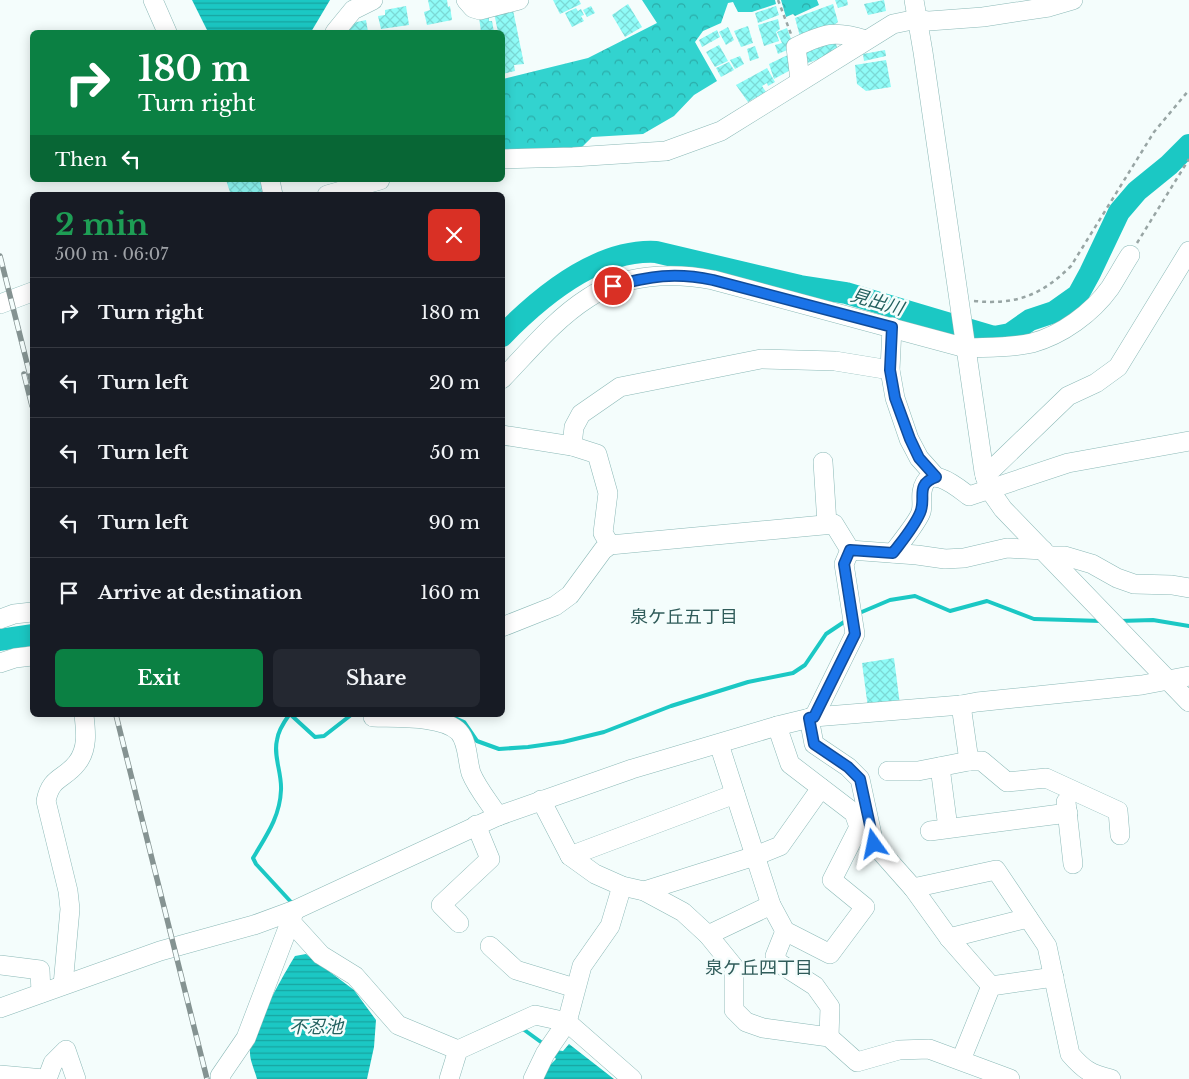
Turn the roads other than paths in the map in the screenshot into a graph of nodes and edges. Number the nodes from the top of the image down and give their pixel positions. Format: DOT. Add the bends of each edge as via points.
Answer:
graph roads {
  1 [pos="153,0"];
  2 [pos="373,0"];
  3 [pos="466,0"];
  4 [pos="518,0"];
  5 [pos="914,0"];
  6 [pos="1073,0"];
  7 [pos="917,19"];
  8 [pos="166,30"];
  9 [pos="337,30"];
  10 [pos="866,40"];
  11 [pos="800,80"];
  12 [pos="505,159"];
  13 [pos="354,183"];
  14 [pos="334,192"];
  15 [pos="1189,251"];
  16 [pos="1130,255"];
  17 [pos="30,293"];
  18 [pos="0,304"];
  19 [pos="892,327"];
  20 [pos="966,348"];
  21 [pos="890,370"];
  22 [pos="505,376"];
  23 [pos="505,436"];
  24 [pos="1189,441"];
  25 [pos="572,446"];
  26 [pos="823,462"];
  27 [pos="936,477"];
  28 [pos="987,483"];
  29 [pos="827,524"];
  30 [pos="610,545"];
  31 [pos="850,550"];
  32 [pos="893,553"];
  33 [pos="1046,553"];
  34 [pos="1189,588"];
  35 [pos="30,612"];
  36 [pos="0,619"];
  37 [pos="505,626"];
  38 [pos="30,656"];
  39 [pos="0,663"];
  40 [pos="1189,676"];
  41 [pos="1170,680"];
  42 [pos="1189,702"];
  43 [pos="961,705"];
  44 [pos="84,717"];
  45 [pos="372,717"];
  46 [pos="812,718"];
  47 [pos="777,726"];
  48 [pos="719,744"];
  49 [pos="969,761"];
  50 [pos="940,767"];
  51 [pos="888,772"];
  52 [pos="1064,786"];
  53 [pos="821,788"];
  54 [pos="735,794"];
  55 [pos="541,800"];
  56 [pos="1068,813"];
  57 [pos="498,816"];
  58 [pos="476,826"];
  59 [pos="1120,835"];
  60 [pos="570,856"];
  61 [pos="755,856"];
  62 [pos="1073,864"];
  63 [pos="622,886"];
  64 [pos="913,888"];
  65 [pos="644,891"];
  66 [pos="771,905"];
  67 [pos="293,916"];
  68 [pos="1028,918"];
  69 [pos="459,923"];
  70 [pos="254,925"];
  71 [pos="785,931"];
  72 [pos="708,935"];
  73 [pos="949,938"];
  74 [pos="284,943"];
  75 [pos="490,946"];
  76 [pos="0,965"];
  77 [pos="1054,977"];
  78 [pos="63,985"];
  79 [pos="991,986"];
  80 [pos="575,988"];
  81 [pos="41,993"];
  82 [pos="0,1008"];
  83 [pos="567,1022"];
  84 [pos="829,1037"];
  85 [pos="458,1050"];
  86 [pos="961,1060"];
  87 [pos="857,1070"];
  88 [pos="0,1074"];
  89 [pos="45,1079"];
  90 [pos="76,1079"];
  91 [pos="221,1079"];
  92 [pos="448,1079"];
  93 [pos="532,1079"];
  94 [pos="632,1079"];
  95 [pos="1010,1079"];
  96 [pos="1111,1079"];
  1 -- 8 [label="street"];
  2 -- 9 [label="street" via="353,10"];
  3 -- 4 [label="street" via="480,10"];
  5 -- 7 [label="street"];
  6 -- 7 [label="street" via="983,17"];
  7 -- 10 [label="street" via="893,24"];
  7 -- 20 [label="street"];
  10 -- 11 [label="street"];
  10 -- 11 [label="street" via="833,34 814,38 796,47"];
  11 -- 12 [label="street" via="721,131 666,151"];
  13 -- 14 [label="street"];
  15 -- 28 [label="street" via="1118,367 1096,383 1068,396"];
  16 -- 20 [label="street" via="1109,289 1080,320 1045,339 1030,343"];
  17 -- 18 [label="street"];
  19 -- 20 [label="street"];
  19 -- 21 [label="street"];
  19 -- 22 [label="street" via="713,280 689,275 664,275 620,284 589,297 563,317"];
  20 -- 28 [label="street"];
  21 -- 25 [label="street" via="835,361 761,359 620,387 581,414 574,428"];
  21 -- 27 [label="street" via="895,398 910,439 919,458"];
  23 -- 25 [label="street"];
  24 -- 28 [label="street"];
  25 -- 30 [label="street" via="597,454 608,493 603,533"];
  26 -- 29 [label="street"];
  27 -- 28 [label="street" via="948,480 969,496"];
  27 -- 32 [label="street" via="928,480 922,490 921,512"];
  28 -- 33 [label="street" via="1003,509"];
  29 -- 30 [label="street"];
  29 -- 31 [label="street" via="834,524"];
  30 -- 37 [label="street" via="570,595 556,606"];
  31 -- 32 [label="street"];
  31 -- 46 [label="street" via="844,564 855,634"];
  32 -- 33 [label="street" via="945,559 1007,548"];
  33 -- 34 [label="street" via="1092,564 1134,584"];
  33 -- 41 [label="street"];
  35 -- 36 [label="street"];
  38 -- 39 [label="street"];
  40 -- 41 [label="street"];
  41 -- 42 [label="street"];
  41 -- 43 [label="street"];
  43 -- 46 [label="street"];
  43 -- 49 [label="street"];
  44 -- 78 [label="street" via="87,735 82,755 76,765 54,781 46,801 70,909"];
  45 -- 57 [label="street" via="431,721 447,724 459,732 472,775"];
  46 -- 47 [label="street"];
  46 -- 64 [label="street" via="814,744 860,779 874,844"];
  47 -- 48 [label="street"];
  47 -- 53 [label="street" via="790,764"];
  48 -- 54 [label="street"];
  48 -- 55 [label="street"];
  49 -- 50 [label="street"];
  49 -- 52 [label="street" via="982,761 1007,782 1046,778"];
  50 -- 51 [label="street"];
  50 -- 56 [label="street" via="939,830"];
  52 -- 56 [label="street"];
  52 -- 59 [label="street" via="1118,811"];
  53 -- 61 [label="street" via="780,846"];
  53 -- 71 [label="street" via="854,813 859,826 832,880 865,907 830,954"];
  54 -- 60 [label="street"];
  54 -- 61 [label="street"];
  55 -- 57 [label="street"];
  55 -- 60 [label="street"];
  56 -- 62 [label="street"];
  57 -- 58 [label="street"];
  58 -- 67 [label="street"];
  58 -- 69 [label="street" via="490,859 441,905"];
  60 -- 63 [label="street" via="595,874"];
  61 -- 65 [label="street"];
  61 -- 66 [label="street"];
  63 -- 65 [label="street"];
  63 -- 80 [label="street" via="610,926 582,966"];
  64 -- 68 [label="street" via="996,870"];
  64 -- 73 [label="street"];
  65 -- 72 [label="street" via="683,912"];
  66 -- 71 [label="street"];
  66 -- 72 [label="street"];
  67 -- 70 [label="street"];
  67 -- 74 [label="street"];
  67 -- 85 [label="street" via="322,955 355,976 398,1024"];
  68 -- 73 [label="street"];
  68 -- 77 [label="street" via="1047,946"];
  70 -- 74 [label="street"];
  70 -- 78 [label="street" via="160,951"];
  71 -- 84 [label="street" via="775,956 779,963 815,986 830,1007"];
  72 -- 84 [label="street" via="734,967 734,1010 746,1022 762,1028"];
  73 -- 79 [label="street"];
  74 -- 91 [label="street" via="246,1038"];
  75 -- 80 [label="street" via="516,970"];
  76 -- 81 [label="street" via="40,970"];
  77 -- 79 [label="street"];
  77 -- 96 [label="street" via="1070,1054 1092,1074"];
  78 -- 81 [label="street"];
  79 -- 86 [label="street"];
  80 -- 83 [label="street"];
  81 -- 82 [label="street"];
  83 -- 85 [label="street" via="535,1016"];
  83 -- 93 [label="street"];
  83 -- 94 [label="street"];
  84 -- 87 [label="street"];
  85 -- 92 [label="street"];
  86 -- 87 [label="street" via="929,1048 899,1050"];
  86 -- 95 [label="street"];
  88 -- 89 [label="street"];
  89 -- 90 [label="street" via="53,1063 66,1050"];
}
